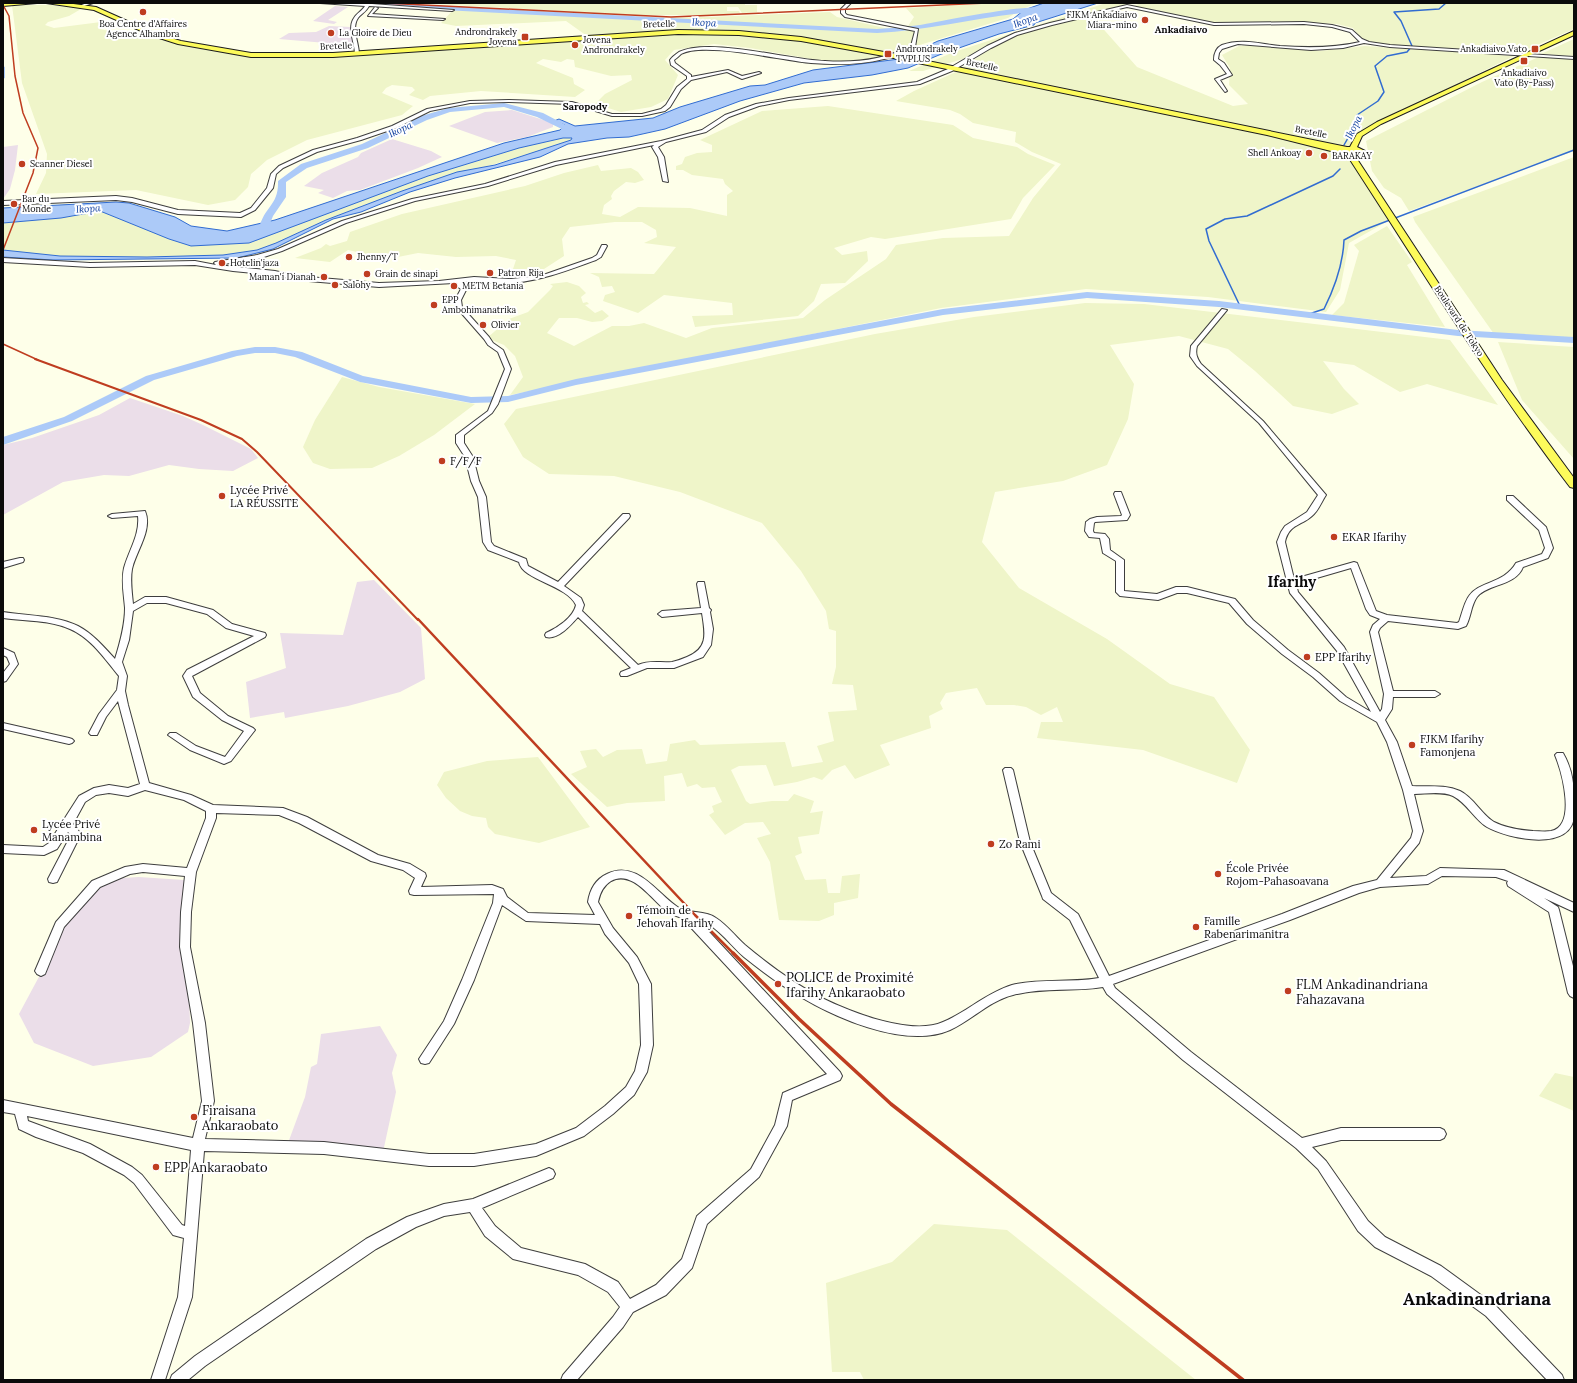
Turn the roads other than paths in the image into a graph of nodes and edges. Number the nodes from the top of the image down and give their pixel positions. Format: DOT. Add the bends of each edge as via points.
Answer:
graph roads {
  1 [pos="34,3"];
  2 [pos="49,3"];
  3 [pos="91,3"];
  4 [pos="322,3"];
  5 [pos="849,3"];
  6 [pos="3,4"];
  7 [pos="369,4"];
  8 [pos="81,6"];
  9 [pos="379,6"];
  10 [pos="417,8"];
  11 [pos="452,10"];
  12 [pos="408,17"];
  13 [pos="443,19"];
  14 [pos="403,21"];
  15 [pos="1574,33"];
  16 [pos="1364,42"];
  17 [pos="357,54"];
  18 [pos="894,56"];
  19 [pos="1525,56"];
  20 [pos="1574,58"];
  21 [pos="951,67"];
  22 [pos="740,69"];
  23 [pos="703,72"];
  24 [pos="728,72"];
  25 [pos="759,74"];
  26 [pos="708,76"];
  27 [pos="689,79"];
  28 [pos="1224,90"];
  29 [pos="1370,130"];
  30 [pos="655,147"];
  31 [pos="1349,151"];
  32 [pos="1361,152"];
  33 [pos="666,181"];
  34 [pos="1370,182"];
  35 [pos="5,205"];
  36 [pos="604,246"];
  37 [pos="3,260"];
  38 [pos="228,262"];
  39 [pos="206,264"];
  40 [pos="222,267"];
  41 [pos="458,281"];
  42 [pos="1224,310"];
  43 [pos="1574,485"];
  44 [pos="1118,494"];
  45 [pos="1510,498"];
  46 [pos="112,516"];
  47 [pos="626,516"];
  48 [pos="20,560"];
  49 [pos="3,565"];
  50 [pos="1291,582"];
  51 [pos="701,584"];
  52 [pos="558,587"];
  53 [pos="129,610"];
  54 [pos="707,610"];
  55 [pos="578,612"];
  56 [pos="662,614"];
  57 [pos="3,615"];
  58 [pos="1386,618"];
  59 [pos="549,634"];
  60 [pos="3,651"];
  61 [pos="636,668"];
  62 [pos="624,674"];
  63 [pos="123,676"];
  64 [pos="3,679"];
  65 [pos="121,691"];
  66 [pos="1389,694"];
  67 [pos="1435,694"];
  68 [pos="1380,720"];
  69 [pos="3,726"];
  70 [pos="94,733"];
  71 [pos="173,735"];
  72 [pos="69,741"];
  73 [pos="1560,754"];
  74 [pos="1008,770"];
  75 [pos="145,786"];
  76 [pos="1408,790"];
  77 [pos="211,809"];
  78 [pos="67,825"];
  79 [pos="3,849"];
  80 [pos="191,872"];
  81 [pos="1496,873"];
  82 [pos="53,879"];
  83 [pos="1380,883"];
  84 [pos="499,892"];
  85 [pos="1574,908"];
  86 [pos="686,915"];
  87 [pos="602,920"];
  88 [pos="41,971"];
  89 [pos="1106,982"];
  90 [pos="1574,993"];
  91 [pos="425,1059"];
  92 [pos="3,1106"];
  93 [pos="20,1109"];
  94 [pos="1440,1134"];
  95 [pos="1300,1144"];
  96 [pos="198,1145"];
  97 [pos="550,1174"];
  98 [pos="473,1205"];
  99 [pos="190,1234"];
  100 [pos="628,1307"];
  101 [pos="158,1380"];
  102 [pos="177,1380"];
  103 [pos="568,1380"];
  104 [pos="1557,1380"];
  1 -- 6 [label="main road"];
  2 -- 8 [label="main road, Bretelle"];
  3 -- 8 [label="street"];
  4 -- 7 [label="street"];
  5 -- 18 [label="street" via="843,9 846,16 916,30 913,46"];
  7 -- 9 [label="street"];
  7 -- 17 [label="street" via="356,18 353,26"];
  8 -- 17 [label="main road, Bretelle" via="104,12 167,39 217,50 285,56"];
  9 -- 10 [label="street"];
  9 -- 12 [label="street" via="369,15"];
  10 -- 11 [label="street"];
  10 -- 12 [label="street"];
  12 -- 13 [label="street"];
  12 -- 14 [label="street"];
  15 -- 19 [label="main road"];
  16 -- 19 [label="street"];
  16 -- 21 [label="street" via="1350,31 1332,26 1304,23 1203,22 1162,11 1128,6 1016,34"];
  16 -- 28 [label="street" via="1331,48 1279,47 1250,43 1222,46 1217,51 1216,60 1230,75 1217,79"];
  17 -- 18 [label="main road, Bretelle" via="607,35 685,32 826,42"];
  18 -- 21 [label="main road, Bretelle"];
  18 -- 27 [label="street" via="857,62 809,62 753,52 705,49 681,54 672,60 673,64 689,76"];
  19 -- 20 [label="street"];
  19 -- 29 [label="main road" via="1407,109"];
  21 -- 30 [label="street" via="918,83 758,105 727,116 704,131 664,141"];
  21 -- 31 [label="main road, Bretelle"];
  22 -- 24 [label="street"];
  23 -- 26 [label="street"];
  24 -- 25 [label="street" via="742,78"];
  24 -- 26 [label="street"];
  26 -- 27 [label="street"];
  27 -- 35 [label="street" via="663,110 642,115 612,115 572,103 519,101 470,102 429,110 394,127 359,140 315,151 281,167 274,174 270,188 254,209 241,215 178,212 116,198"];
  29 -- 31 [label="main road" via="1357,137"];
  29 -- 32 [label="main road" via="1362,143"];
  30 -- 33 [label="street" via="662,158"];
  30 -- 38 [label="street" via="660,142 555,164 486,185 414,200 344,222 280,250"];
  31 -- 32 [label="main road, Bretelle"];
  31 -- 34 [label="main road, Boulevard de Tokyo"];
  32 -- 34 [label="main road"];
  34 -- 43 [label="main road, Boulevard de Tokyo" via="1467,333 1540,441"];
  36 -- 41 [label="street" via="599,256 594,259 547,276 512,281"];
  37 -- 39 [label="street" via="90,265"];
  38 -- 39 [label="street"];
  38 -- 40 [label="street"];
  39 -- 40 [label="street"];
  40 -- 41 [label="street" via="362,285"];
  41 -- 52 [label="street" via="457,284 464,288 458,300 459,307 490,344 501,351 508,369 490,414 466,428 460,435 460,443 469,457 482,497 487,542 491,548 523,561 524,567 531,574"];
  42 -- 50 [label="street" via="1194,346 1193,357 1261,422 1322,494 1311,513 1287,527 1282,534 1281,542"];
  44 -- 68 [label="street" via="1126,515 1124,518 1110,521 1093,520 1088,531 1092,535 1105,538 1106,551 1120,560 1120,592 1158,598 1176,590 1187,590 1232,601 1250,622 1343,699"];
  45 -- 58 [label="street" via="1543,529 1549,548 1545,556 1519,565 1517,571 1504,580 1477,592 1472,597 1463,624 1458,626"];
  46 -- 53 [label="street" via="142,513 143,516 126,580"];
  47 -- 52 [label="street"];
  48 -- 49 [label="street"];
  50 -- 58 [label="street" via="1354,565 1370,609 1373,613"];
  50 -- 68 [label="street" via="1294,593 1341,649"];
  51 -- 54 [label="street"];
  52 -- 55 [label="street" via="571,592 578,600"];
  53 -- 63 [label="street" via="126,640 118,662"];
  53 -- 71 [label="street" via="145,600 166,600 210,612 229,626 262,635 190,672 187,676 196,695 225,718 250,730 228,759 224,761 193,748"];
  54 -- 56 [label="street"];
  54 -- 61 [label="street" via="707,645 700,655 674,665 646,665"];
  55 -- 59 [label="street" via="563,628"];
  55 -- 61 [label="street"];
  57 -- 63 [label="street" via="75,628 111,660"];
  58 -- 66 [label="street" via="1374,632"];
  60 -- 64 [label="street" via="11,655 14,664"];
  61 -- 62 [label="street"];
  63 -- 65 [label="street"];
  65 -- 70 [label="street" via="102,716"];
  65 -- 75 [label="street"];
  66 -- 67 [label="street"];
  66 -- 68 [label="street" via="1387,709"];
  68 -- 76 [label="street" via="1392,742"];
  69 -- 72 [label="street"];
  73 -- 76 [label="street" via="1572,788 1573,807 1569,822 1563,830 1553,835 1497,828 1484,821 1456,794"];
  74 -- 89 [label="street" via="1025,842 1047,896 1074,916"];
  75 -- 77 [label="street" via="205,804"];
  75 -- 78 [label="street" via="128,792 110,788 94,792 82,799"];
  76 -- 83 [label="street" via="1418,831 1415,840"];
  77 -- 80 [label="street" via="211,818"];
  77 -- 84 [label="street" via="280,811 303,820 375,858 406,867 421,876 414,891 476,888"];
  78 -- 79 [label="street" via="53,846 44,851"];
  78 -- 82 [label="street" via="76,834"];
  80 -- 88 [label="street" via="143,868 129,870 96,884 60,925"];
  80 -- 96 [label="street" via="185,947 199,1023 208,1101"];
  81 -- 83 [label="street" via="1440,872 1428,880"];
  81 -- 85 [label="street" via="1514,878"];
  81 -- 90 [label="street" via="1554,910"];
  83 -- 89 [label="street"];
  84 -- 87 [label="street" via="503,900 526,917"];
  84 -- 91 [label="street" via="498,904 468,980 448,1024"];
  86 -- 87 [label="street" via="675,911 640,880 619,874 609,876 599,884 595,893 594,902"];
  86 -- 89 [label="street" via="704,916 712,921 767,968 819,1001 860,1019 922,1032 946,1027 1013,990 1088,986"];
  86 -- 100 [label="street" via="836,1076 787,1097 781,1126 755,1173 702,1220 687,1263 661,1290"];
  87 -- 96 [label="street" via="633,960 645,984 647,1045 641,1072 630,1091 580,1132 536,1150 474,1160 428,1160 324,1148"];
  89 -- 95 [label="street" via="1111,991 1187,1056"];
  92 -- 93 [label="street"];
  93 -- 96 [label="street"];
  93 -- 99 [label="street" via="23,1125 86,1148 128,1170 178,1230"];
  94 -- 95 [label="street" via="1341,1134"];
  95 -- 104 [label="street" via="1322,1165 1363,1226 1380,1242 1436,1271 1491,1311"];
  96 -- 99 [label="street"];
  97 -- 98 [label="street"];
  98 -- 100 [label="street" via="490,1231 518,1254 580,1269 613,1287"];
  98 -- 102 [label="street" via="444,1210 412,1222 371,1244 200,1361"];
  99 -- 101 [label="street" via="185,1297"];
  100 -- 103 [label="street"];
}
